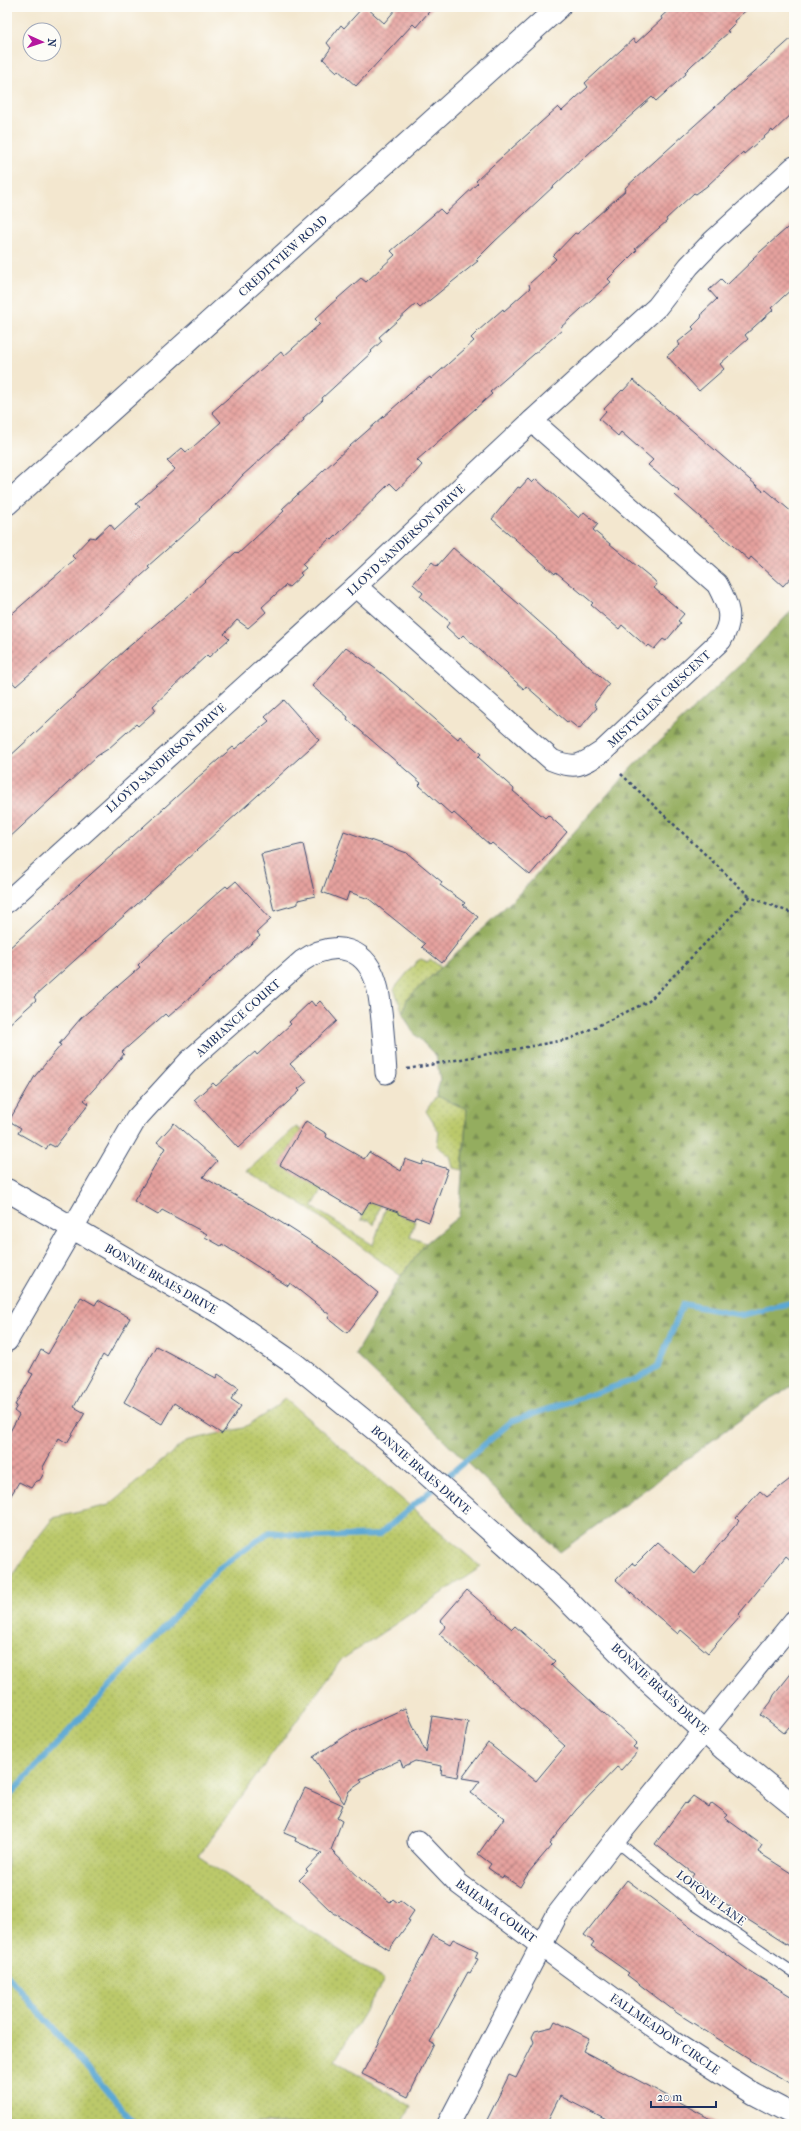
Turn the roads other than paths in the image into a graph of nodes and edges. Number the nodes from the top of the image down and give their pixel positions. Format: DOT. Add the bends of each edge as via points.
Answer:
graph roads {
  1 [pos="558,7"];
  2 [pos="794,167"];
  3 [pos="532,421"];
  4 [pos="7,504"];
  5 [pos="356,586"];
  6 [pos="7,902"];
  7 [pos="386,1073"];
  8 [pos="7,1190"];
  9 [pos="72,1228"];
  10 [pos="7,1341"];
  11 [pos="794,1621"];
  12 [pos="704,1731"];
  13 [pos="794,1806"];
  14 [pos="615,1840"];
  15 [pos="418,1841"];
  16 [pos="541,1945"];
  17 [pos="794,1973"];
  18 [pos="794,2115"];
  19 [pos="448,2124"];
  1 -- 4 [label="street, CREDITVIEW ROAD"];
  2 -- 3 [label="street, LLOYD SANDERSON DRIVE" via="713,241 689,266 657,307"];
  3 -- 5 [label="street, LLOYD SANDERSON DRIVE"];
  3 -- 5 [label="street, MISTYGLEN CRESCENT" via="717,584 727,602 730,616 728,630 722,640 603,751 587,762 567,766 552,760"];
  5 -- 6 [label="street, LLOYD SANDERSON DRIVE"];
  7 -- 9 [label="street, AMBIANCE COURT" via="378,989 369,967 356,954 344,948 327,948 315,952 190,1060 146,1106 126,1132"];
  8 -- 9 [label="street, BONNIE BRAES DRIVE"];
  9 -- 10 [label="street, AMBIANCE COURT"];
  9 -- 12 [label="street, BONNIE BRAES DRIVE" via="241,1326 316,1381 399,1449 558,1591 647,1680"];
  11 -- 12 [label="street"];
  12 -- 13 [label="street, BONNIE BRAES DRIVE"];
  12 -- 14 [label="street"];
  14 -- 16 [label="street" via="557,1915"];
  14 -- 17 [label="lane, LOFONE LANE" via="695,1905"];
  15 -- 16 [label="street, BAHAMA COURT" via="458,1884"];
  16 -- 18 [label="street, FALLMEADOW CIRCLE" via="673,2042 754,2094"];
  16 -- 19 [label="street"];
}
